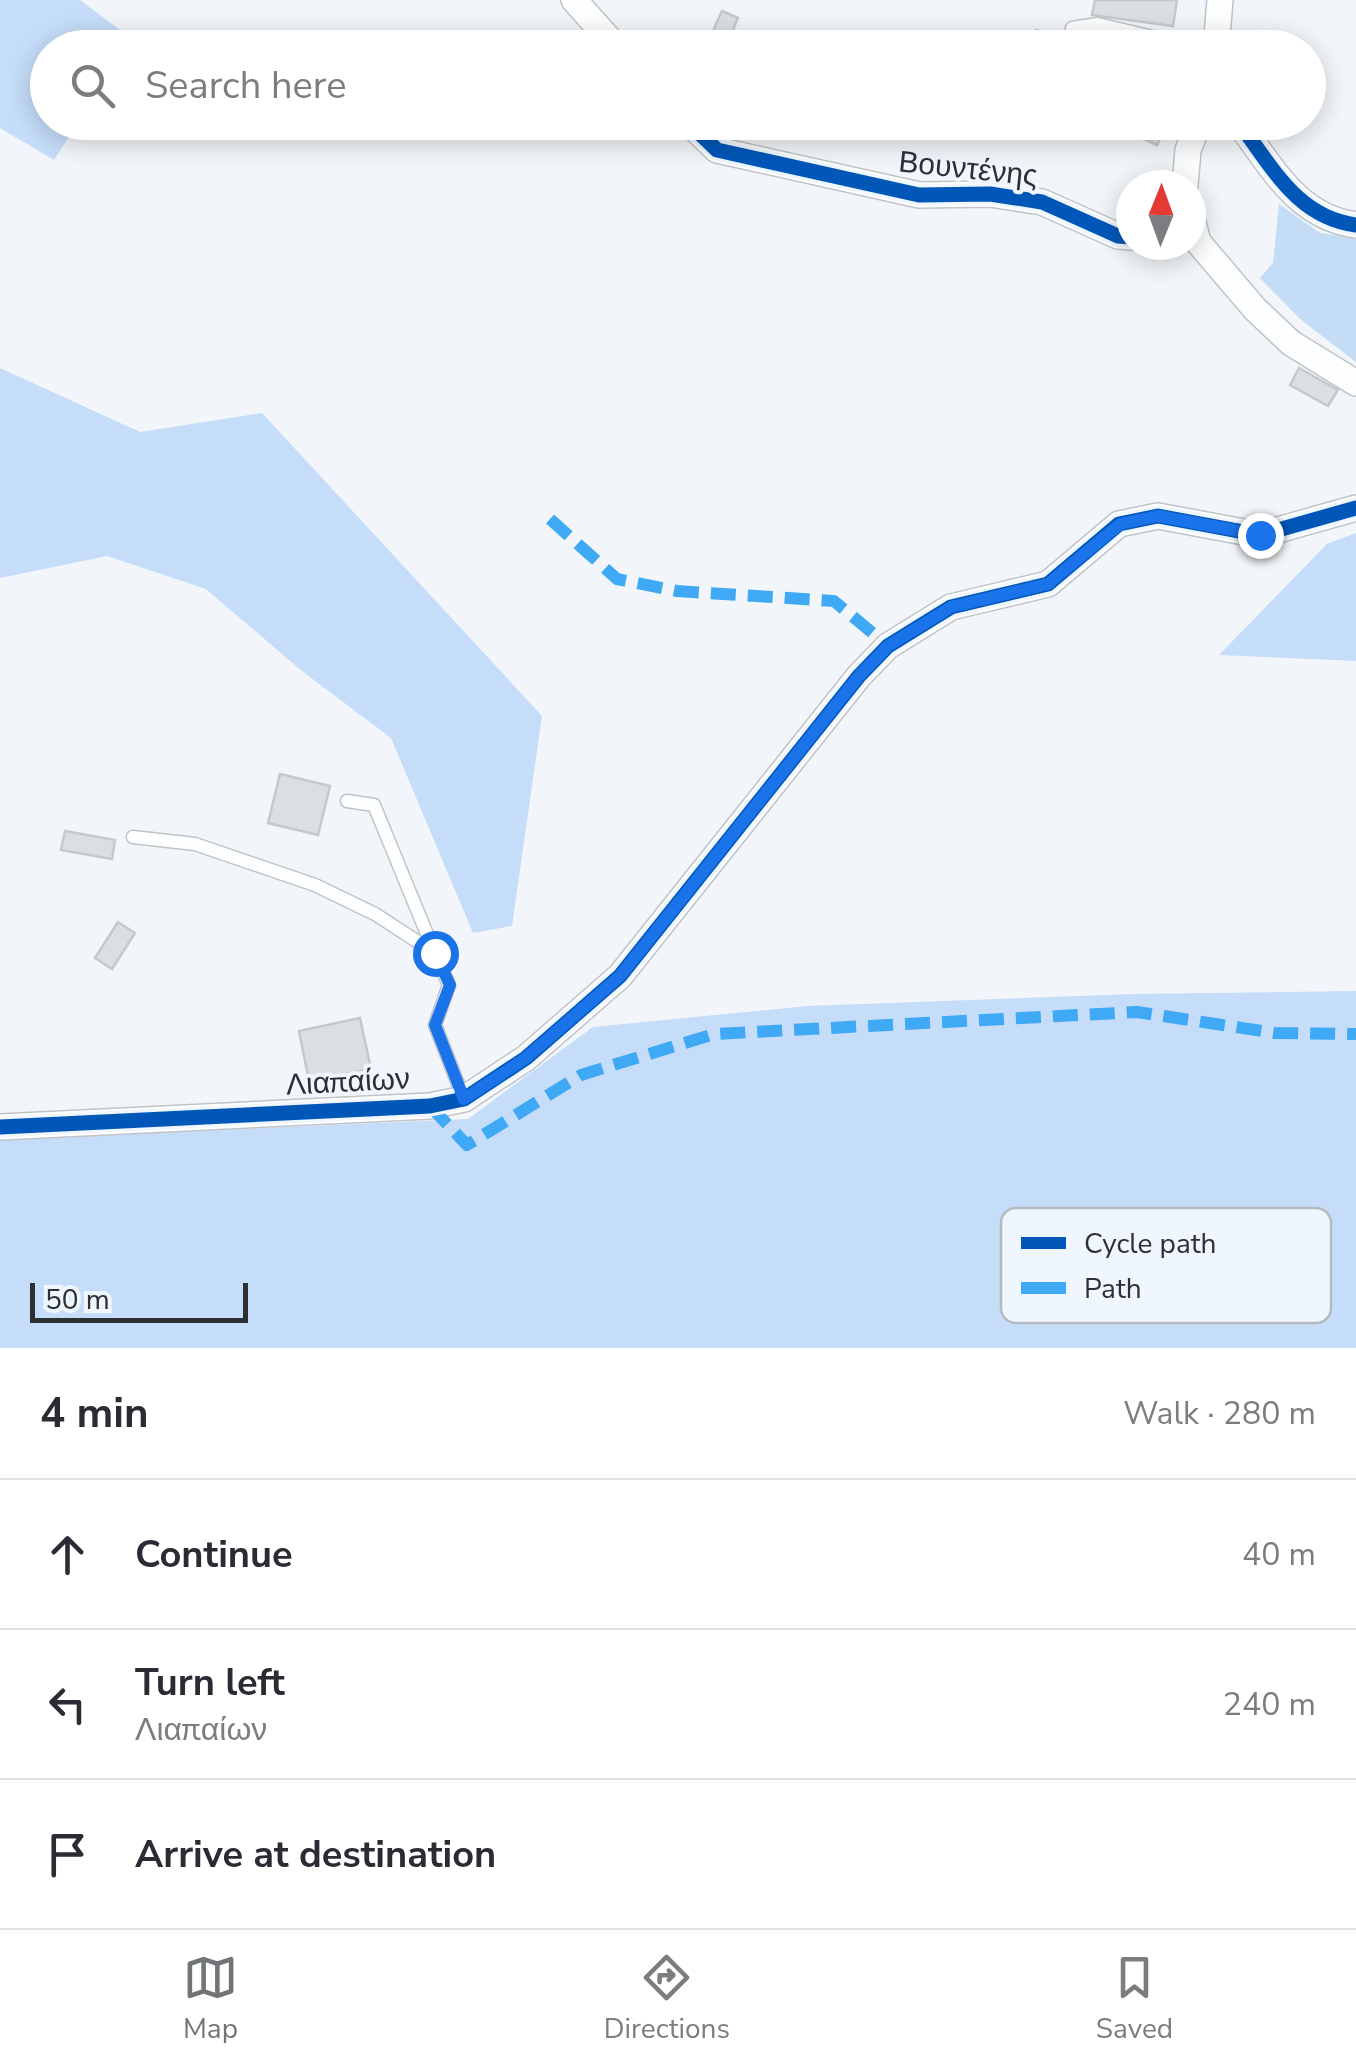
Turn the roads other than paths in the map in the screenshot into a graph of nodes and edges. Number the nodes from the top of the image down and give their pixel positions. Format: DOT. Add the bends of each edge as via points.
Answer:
graph roads {
  1 [pos="574,0"];
  2 [pos="1220,0"];
  3 [pos="593,10"];
  4 [pos="1072,28"];
  5 [pos="1123,30"];
  6 [pos="1217,30"];
  7 [pos="707,140"];
  8 [pos="1192,140"];
  9 [pos="1252,140"];
  10 [pos="1186,170"];
  11 [pos="1356,225"];
  12 [pos="1116,235"];
  13 [pos="1206,254"];
  14 [pos="1356,383"];
  15 [pos="1356,508"];
  16 [pos="348,801"];
  17 [pos="133,837"];
  18 [pos="435,953"];
  19 [pos="464,1099"];
  20 [pos="0,1127"];
  1 -- 3 [label="street"];
  2 -- 6 [label="street"];
  4 -- 5 [label="lane" via="1098,24"];
  7 -- 12 [label="street, Βουντένης" via="717,150 919,195 990,194 1042,202"];
  8 -- 10 [label="street"];
  9 -- 11 [label="street" via="1296,199 1333,222"];
  13 -- 14 [label="street" via="1291,343"];
  15 -- 19 [label="street, Λιαπαίων" via="1260,535 1158,516 1120,524 1048,584 951,607 888,646 620,976 526,1058"];
  16 -- 18 [label="lane" via="374,805"];
  17 -- 18 [label="lane" via="195,844 315,885"];
  18 -- 19 [label="lane" via="450,985 435,1025"];
  19 -- 20 [label="street, Λιαπαίων"];
}
